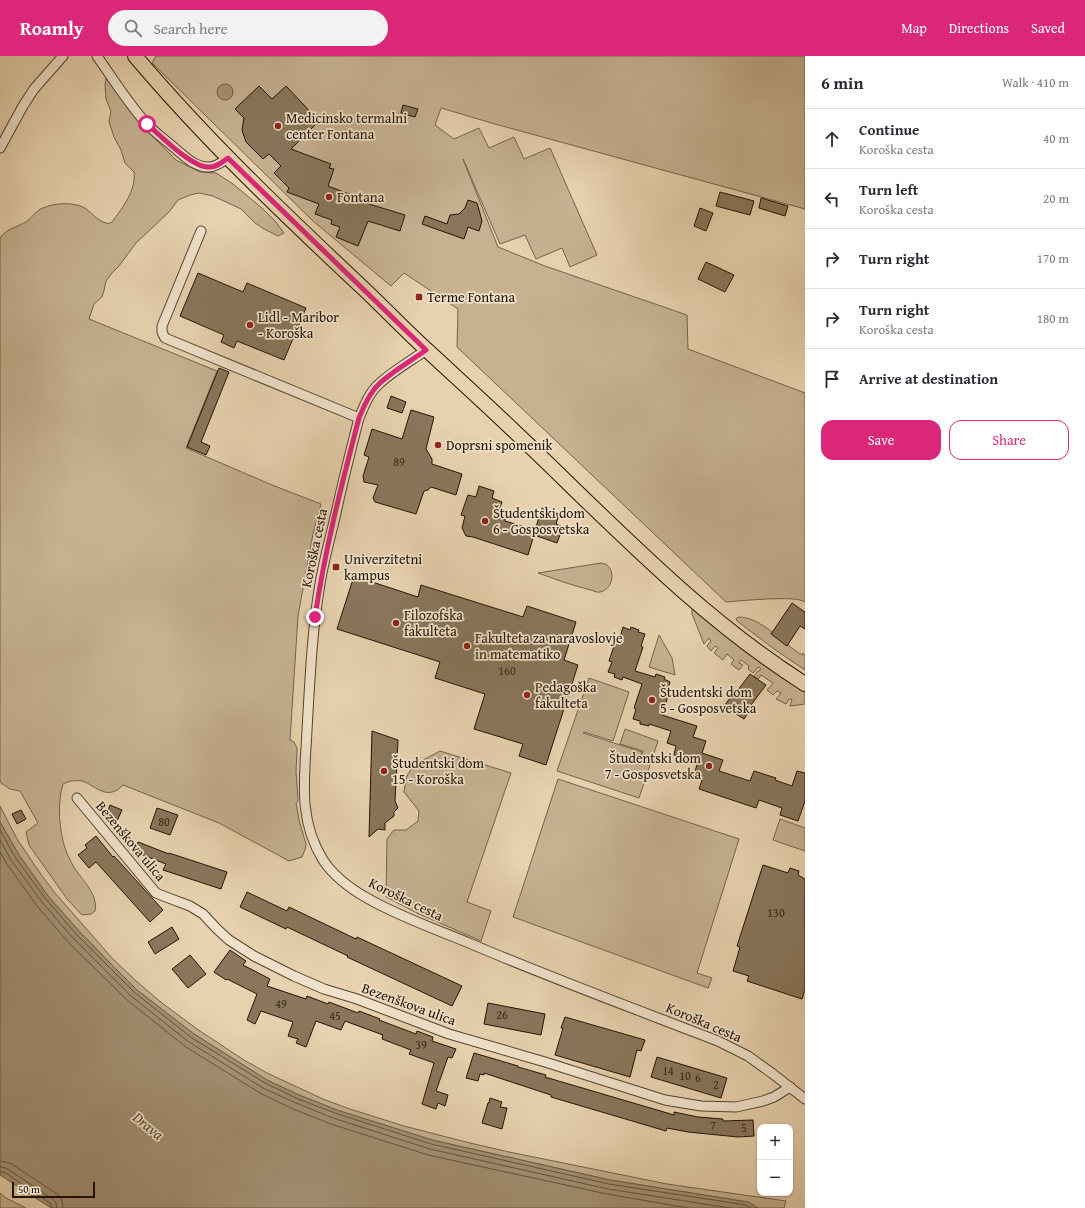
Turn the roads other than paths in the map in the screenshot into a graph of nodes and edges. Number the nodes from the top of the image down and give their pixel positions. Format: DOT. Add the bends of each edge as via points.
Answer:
graph roads {
  1 [pos="63,56"];
  2 [pos="97,56"];
  3 [pos="136,56"];
  4 [pos="0,148"];
  5 [pos="228,158"];
  6 [pos="201,231"];
  7 [pos="426,350"];
  8 [pos="359,418"];
  9 [pos="805,684"];
  10 [pos="77,798"];
  11 [pos="790,1087"];
  12 [pos="805,1099"];
  1 -- 4 [label="street" via="34,89"];
  2 -- 5 [label="street" via="147,124 180,153 200,166 208,167"];
  3 -- 5 [label="main road"];
  5 -- 7 [label="main road"];
  6 -- 8 [label="street" via="162,326 165,338"];
  7 -- 8 [label="street, Koroška cesta" via="379,383"];
  7 -- 9 [label="main road" via="679,587 746,642"];
  8 -- 11 [label="street, Koroška cesta" via="320,580 311,662 305,814 309,830 324,861 340,879 366,898 491,953 718,1042 748,1056"];
  10 -- 11 [label="street, Bezenškova ulica" via="156,893 190,906 203,914 229,940 254,956 324,989 449,1034 665,1100 701,1106 736,1107 774,1097"];
  11 -- 12 [label="street, Koroška cesta"];
}
